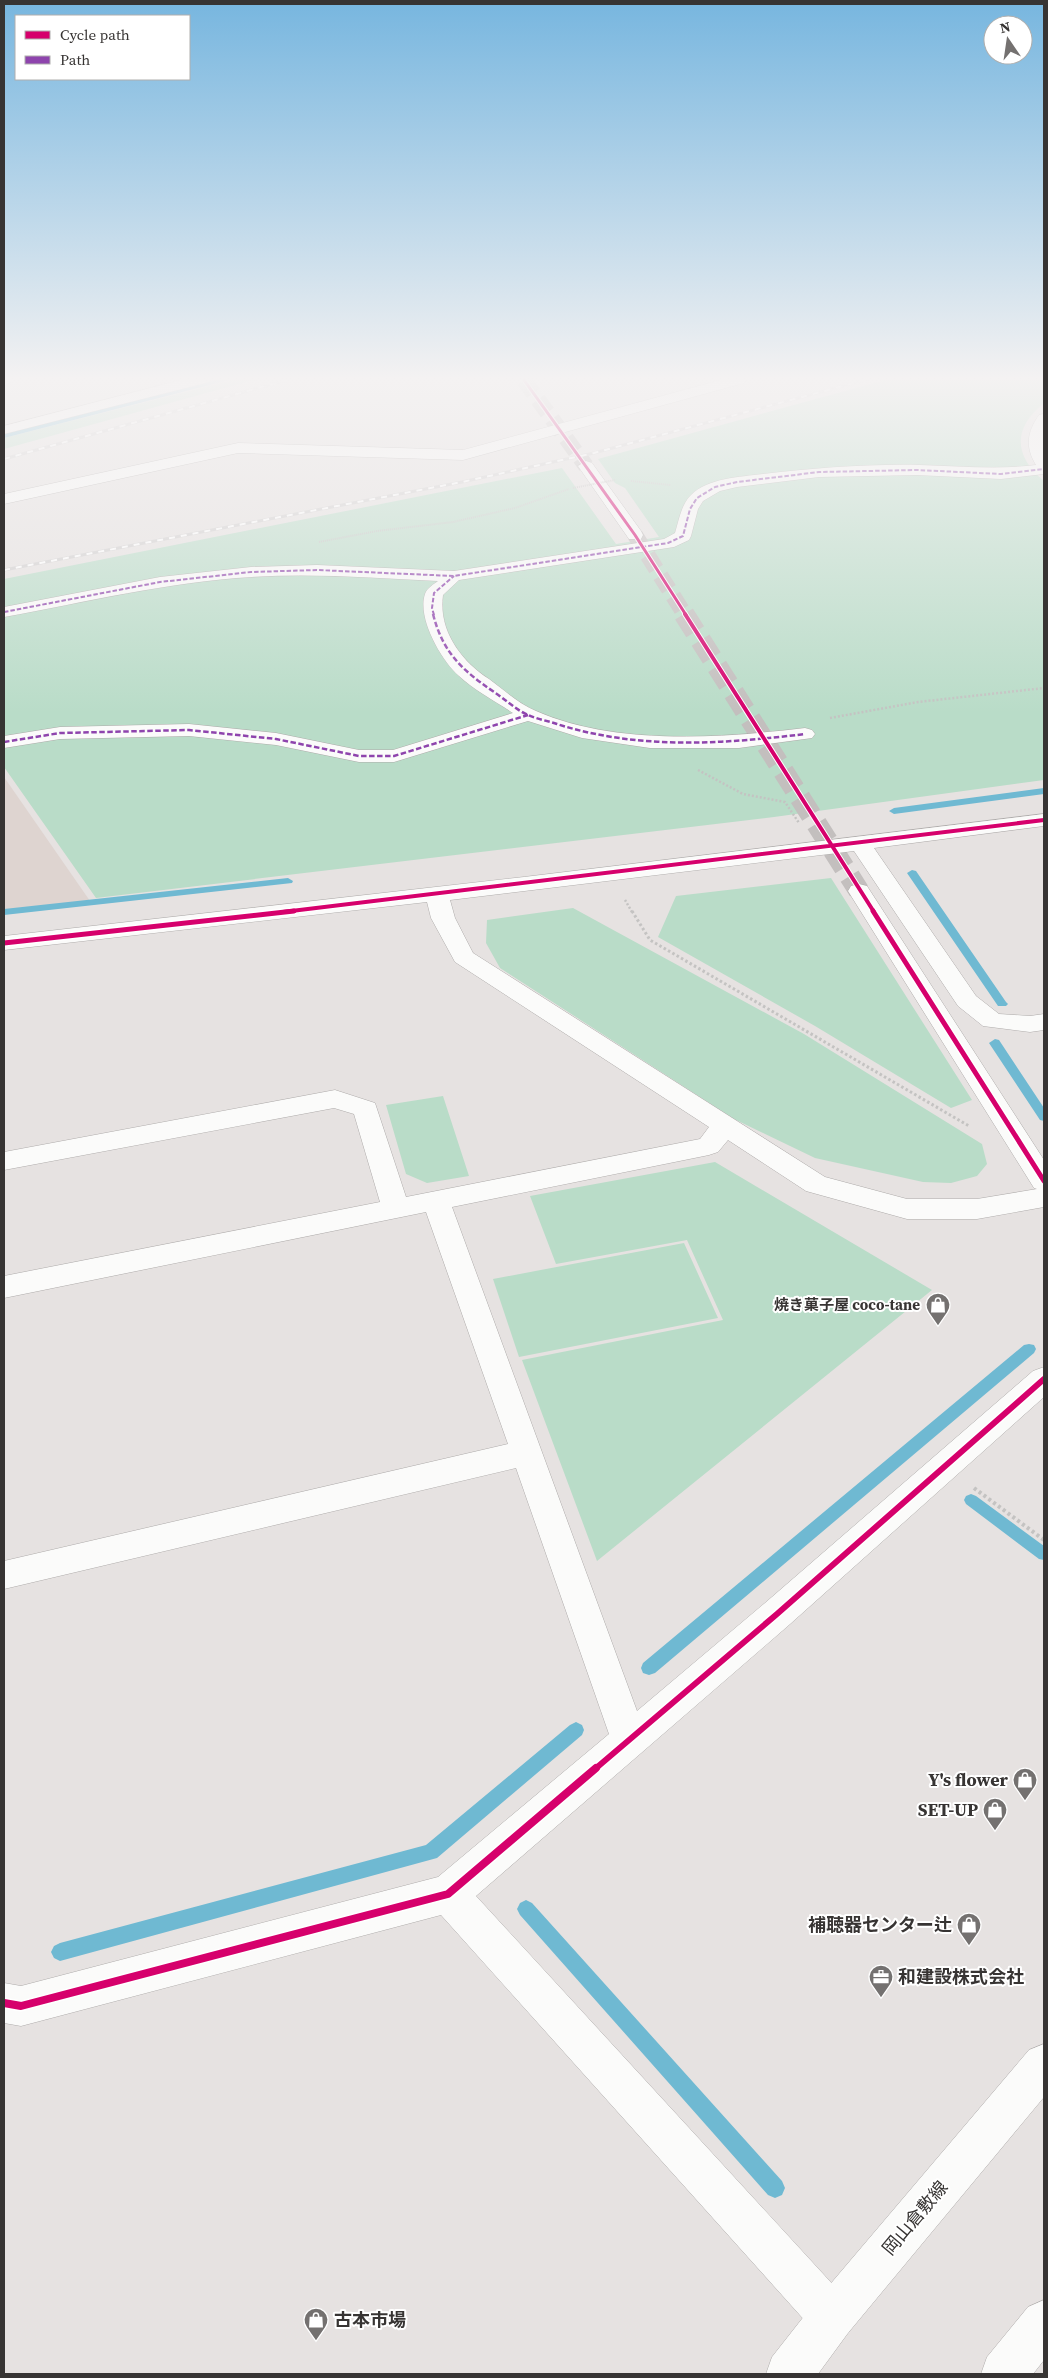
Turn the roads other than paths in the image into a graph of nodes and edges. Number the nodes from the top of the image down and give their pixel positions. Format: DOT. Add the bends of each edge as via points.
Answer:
graph roads {
  1 [pos="41,491"];
  2 [pos="604,491"];
  3 [pos="706,491"];
  4 [pos="4,499"];
  5 [pos="635,535"];
  6 [pos="454,576"];
  7 [pos="4,612"];
  8 [pos="528,715"];
  9 [pos="806,734"];
  10 [pos="4,742"];
  11 [pos="1044,820"];
  12 [pos="860,844"];
  13 [pos="859,891"];
  14 [pos="437,895"];
  15 [pos="4,943"];
  16 [pos="1044,1022"];
  17 [pos="726,1124"];
  18 [pos="4,1161"];
  19 [pos="1044,1181"];
  20 [pos="1044,1197"];
  21 [pos="436,1200"];
  22 [pos="396,1209"];
  23 [pos="4,1287"];
  24 [pos="1044,1378"];
  25 [pos="525,1453"];
  26 [pos="4,1575"];
  27 [pos="629,1739"];
  28 [pos="448,1894"];
  29 [pos="4,2003"];
  30 [pos="1044,2065"];
  31 [pos="832,2317"];
  32 [pos="1044,2323"];
  33 [pos="789,2374"];
  34 [pos="1004,2374"];
  1 -- 4 [label="street"];
  2 -- 5 [label="street"];
  3 -- 6 [label="street" via="690,509 683,536 668,543"];
  6 -- 7 [label="street" via="317,570 251,572 160,582"];
  6 -- 8 [label="street" via="434,594 432,608 437,628 450,653 465,672"];
  8 -- 9 [label="street" via="582,732 650,742 739,742"];
  8 -- 10 [label="street" via="394,756 359,756 276,739 189,730 69,733"];
  11 -- 12 [label="street"];
  12 -- 14 [label="street"];
  12 -- 16 [label="street" via="967,1001 992,1021"];
  13 -- 19 [label="street"];
  14 -- 15 [label="street"];
  14 -- 17 [label="street" via="443,918 463,958"];
  17 -- 20 [label="street" via="816,1184 908,1209 978,1209"];
  17 -- 21 [label="street" via="709,1146"];
  18 -- 22 [label="street" via="335,1099 366,1109"];
  21 -- 22 [label="street"];
  21 -- 25 [label="street"];
  22 -- 23 [label="street"];
  24 -- 27 [label="street" via="777,1614"];
  25 -- 26 [label="street"];
  25 -- 27 [label="street"];
  27 -- 28 [label="street"];
  28 -- 29 [label="street" via="21,2006"];
  28 -- 31 [label="street"];
  30 -- 31 [label="street, 岡山倉敷線"];
  31 -- 33 [label="street, 岡山倉敷線"];
  32 -- 34 [label="street"];
}
